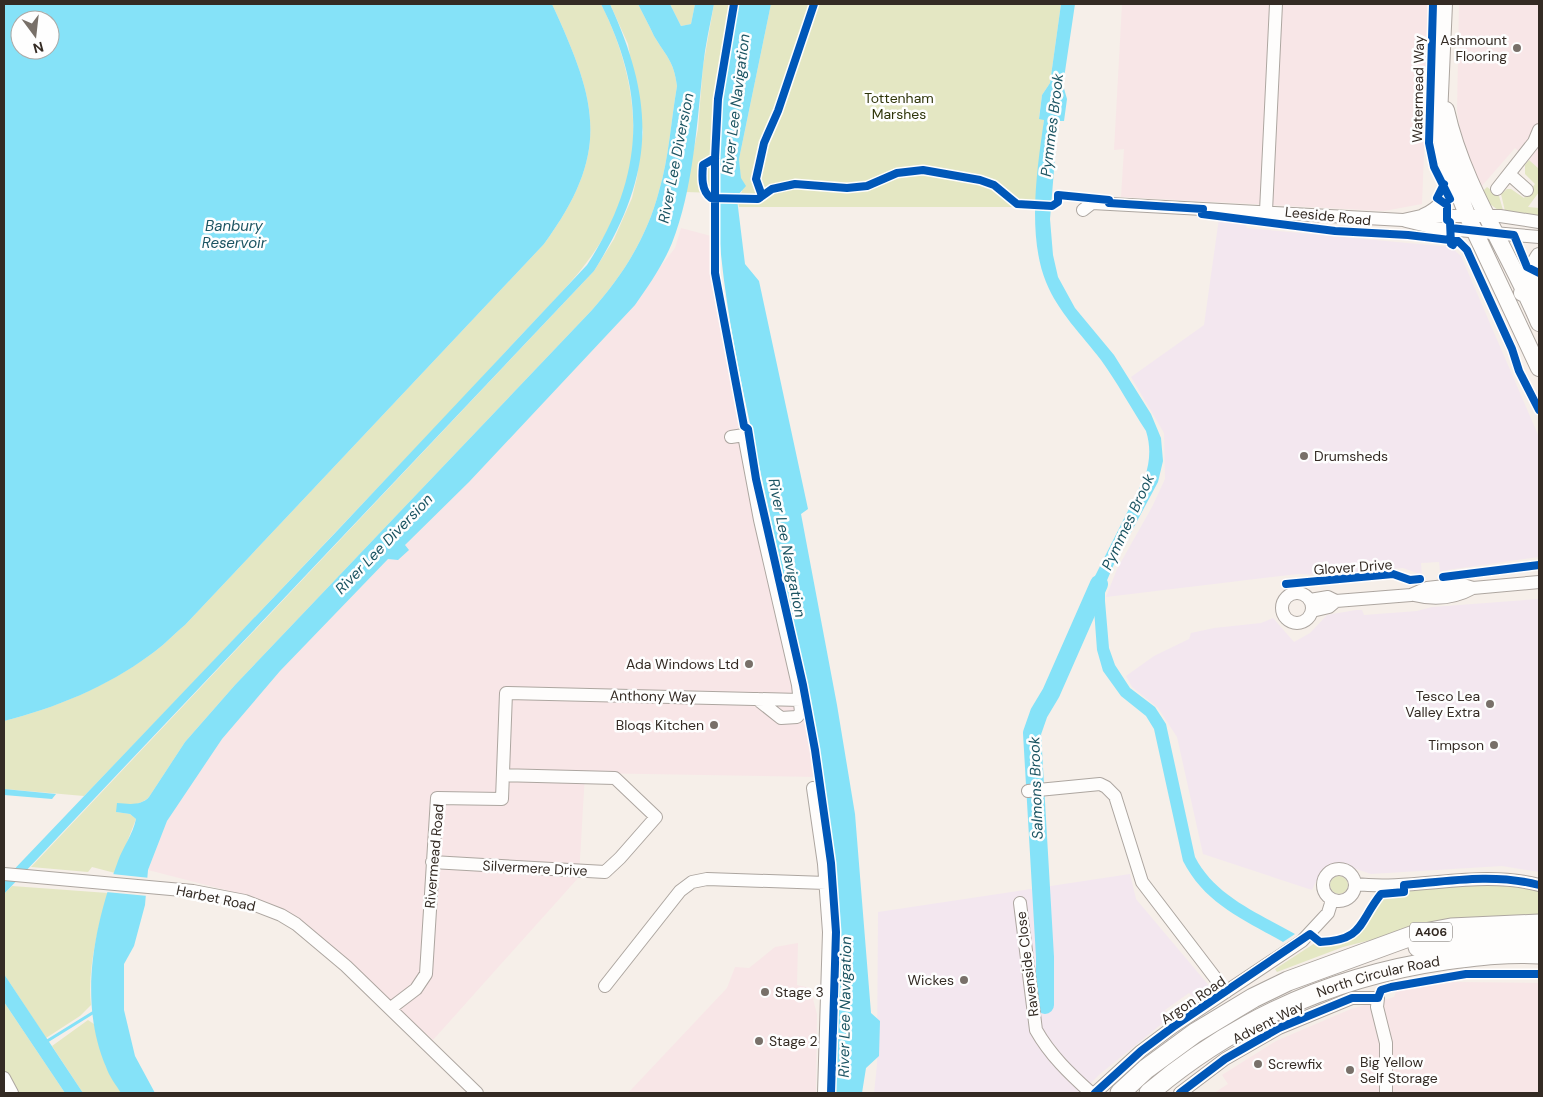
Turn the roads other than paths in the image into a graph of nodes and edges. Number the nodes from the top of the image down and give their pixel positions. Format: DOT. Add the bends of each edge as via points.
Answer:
graph roads {
  1 [pos="1276,4"];
  2 [pos="1444,4"];
  3 [pos="1442,86"];
  4 [pos="1539,130"];
  5 [pos="1509,174"];
  6 [pos="1452,179"];
  7 [pos="1498,189"];
  8 [pos="1527,190"];
  9 [pos="1087,206"];
  10 [pos="1266,211"];
  11 [pos="1421,216"];
  12 [pos="1473,218"];
  13 [pos="1403,220"];
  14 [pos="1539,222"];
  15 [pos="1495,232"];
  16 [pos="1539,232"];
  17 [pos="1539,237"];
  18 [pos="1539,256"];
  19 [pos="1539,277"];
  20 [pos="1523,288"];
  21 [pos="1539,321"];
  22 [pos="1533,352"];
  23 [pos="1539,368"];
  24 [pos="730,437"];
  25 [pos="1539,582"];
  26 [pos="1311,605"];
  27 [pos="506,693"];
  28 [pos="757,699"];
  29 [pos="800,700"];
  30 [pos="503,775"];
  31 [pos="813,788"];
  32 [pos="1032,791"];
  33 [pos="432,862"];
  34 [pos="6,874"];
  35 [pos="826,883"];
  36 [pos="1355,884"];
  37 [pos="1539,885"];
  38 [pos="1332,900"];
  39 [pos="1020,903"];
  40 [pos="1539,924"];
  41 [pos="1539,940"];
  42 [pos="1539,954"];
  43 [pos="1458,958"];
  44 [pos="1539,964"];
  45 [pos="1329,966"];
  46 [pos="605,986"];
  47 [pos="1226,992"];
  48 [pos="390,1008"];
  49 [pos="4,1078"];
  50 [pos="12,1093"];
  51 [pos="477,1093"];
  52 [pos="824,1093"];
  53 [pos="1091,1093"];
  54 [pos="1095,1093"];
  55 [pos="1120,1093"];
  56 [pos="1149,1093"];
  57 [pos="1180,1093"];
  58 [pos="1386,1093"];
  1 -- 10 [label="street"];
  2 -- 3 [label="main road, Watermead Way"];
  3 -- 6 [label="main road, Watermead Way" via="1440,136"];
  3 -- 12 [label="main road, Watermead Way"];
  4 -- 5 [label="street" via="1534,142"];
  5 -- 7 [label="street"];
  5 -- 8 [label="street"];
  6 -- 11 [label="street, Leeside Road" via="1443,202"];
  6 -- 12 [label="main road, Watermead Way"];
  9 -- 10 [label="street, Leeside Road"];
  10 -- 13 [label="street, Leeside Road"];
  11 -- 12 [label="street, Leeside Road"];
  11 -- 13 [label="street, Leeside Road"];
  12 -- 13 [label="street, Leeside Road" via="1435,228"];
  12 -- 14 [label="street, Leeside Road" via="1507,217"];
  12 -- 15 [label="main road"];
  12 -- 16 [label="street"];
  12 -- 22 [label="main road" via="1524,340"];
  15 -- 17 [label="street"];
  15 -- 20 [label="main road"];
  18 -- 20 [label="main road" via="1530,268"];
  19 -- 21 [label="main road" via="1534,301"];
  20 -- 21 [label="main road"];
  20 -- 22 [label="main road" via="1523,310"];
  22 -- 23 [label="main road"];
  24 -- 29 [label="street" via="744,435"];
  25 -- 26 [label="street" via="1473,588 1461,595 1443,597 1414,595 1336,601 1329,607"];
  27 -- 28 [label="street, Anthony Way"];
  27 -- 30 [label="street, Rivermead Road"];
  28 -- 29 [label="street, Anthony Way"];
  28 -- 29 [label="street" via="781,718 789,719 801,712"];
  30 -- 33 [label="street, Rivermead Road" via="502,799 436,798"];
  30 -- 33 [label="street, Silvermere Drive" via="615,778 656,817 605,872"];
  31 -- 35 [label="street"];
  32 -- 47 [label="street" via="1100,784 1111,791 1142,882"];
  33 -- 48 [label="street, Rivermead Road" via="426,974 416,989"];
  34 -- 48 [label="street, Harbet Road" via="163,887 238,899 281,915 311,936"];
  35 -- 46 [label="street" via="707,879 692,882 680,891"];
  35 -- 52 [label="street" via="829,932"];
  36 -- 37 [label="street" via="1379,887 1486,878 1516,879"];
  36 -- 38 [label="street" via="1353,893 1346,900"];
  36 -- 38 [label="street" via="1343,870 1329,873 1323,885"];
  38 -- 47 [label="street, Argon Road" via="1328,913 1310,934"];
  39 -- 53 [label="street, Ravenside Close" via="1036,1030 1064,1069"];
  40 -- 45 [label="highway, A406" via="1470,927 1414,935"];
  41 -- 45 [label="highway, A406" via="1448,942 1395,950"];
  42 -- 43 [label="highway, A406" via="1483,954"];
  43 -- 44 [label="highway"];
  43 -- 56 [label="highway, North Circular Road / A406" via="1381,971 1284,1005 1223,1038"];
  45 -- 55 [label="highway, North Circular Road / A406" via="1288,981 1222,1016 1172,1050"];
  47 -- 54 [label="street, Argon Road" via="1167,1032"];
  48 -- 51 [label="street, Harbet Road"];
  49 -- 50 [label="street"];
  57 -- 58 [label="street, Advent Way" via="1225,1059 1279,1028 1352,998 1378,998 1386,1043"];
}
